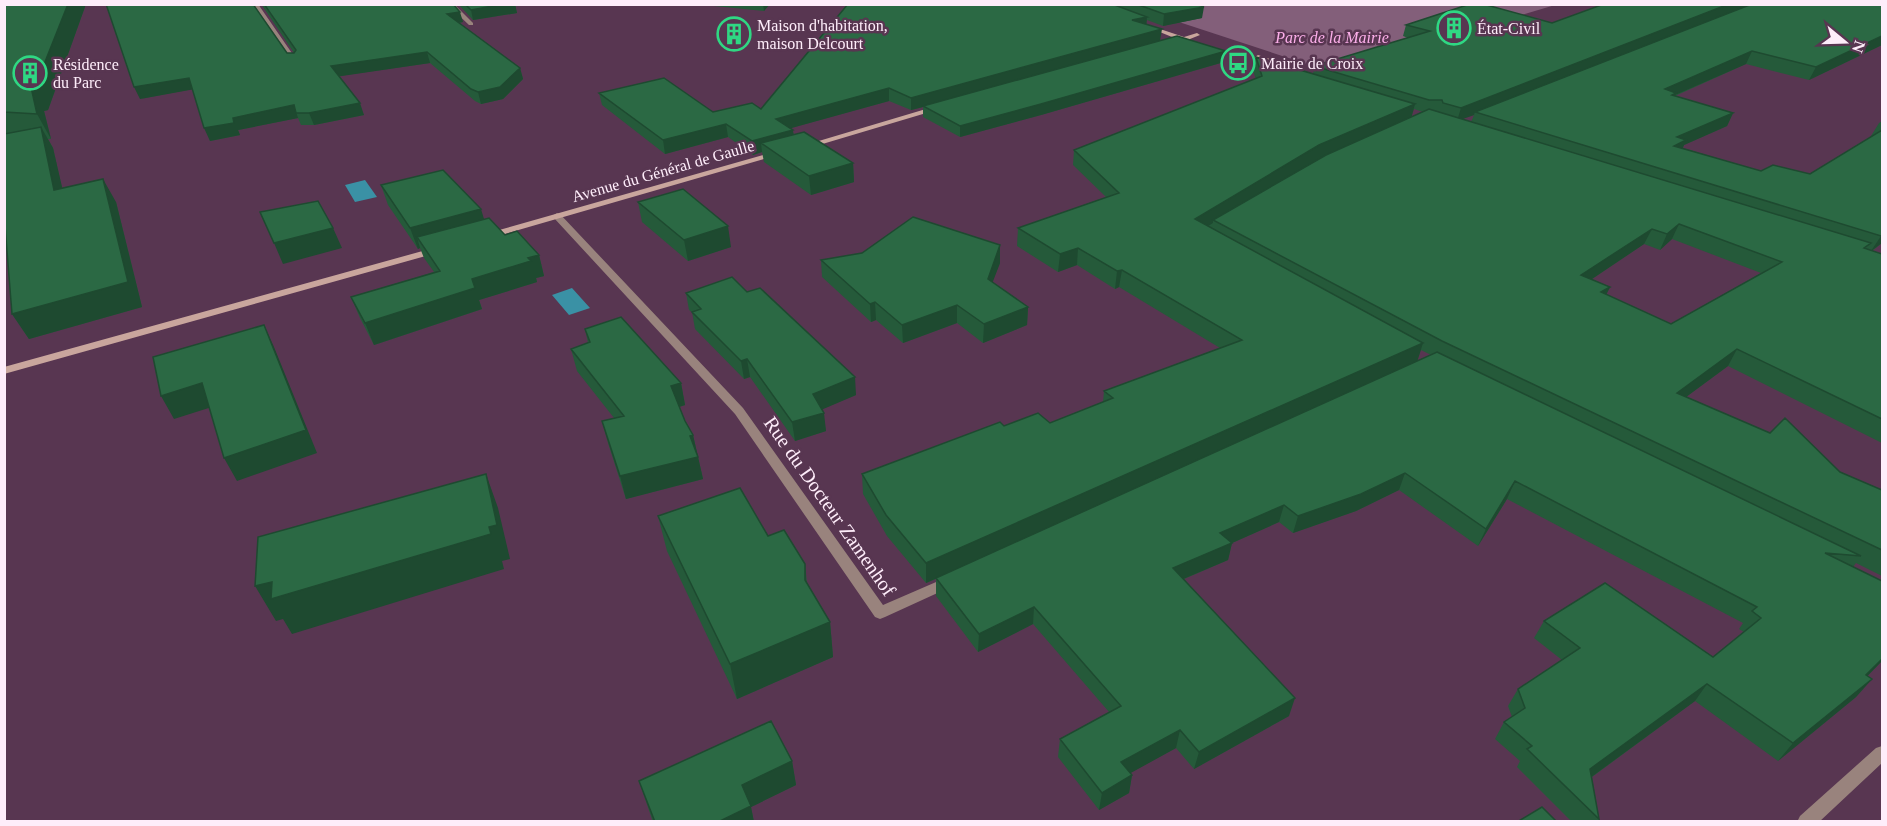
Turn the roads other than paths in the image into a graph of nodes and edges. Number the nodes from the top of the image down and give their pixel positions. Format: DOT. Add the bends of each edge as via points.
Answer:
graph roads {
  1 [pos="255,4"];
  2 [pos="450,4"];
  3 [pos="471,24"];
  4 [pos="1185,39"];
  5 [pos="1202,40"];
  6 [pos="1159,46"];
  7 [pos="295,62"];
  8 [pos="1309,74"];
  9 [pos="1296,78"];
  10 [pos="952,105"];
  11 [pos="794,149"];
  12 [pos="783,152"];
  13 [pos="557,216"];
  14 [pos="476,239"];
  15 [pos="453,246"];
  16 [pos="4,371"];
  17 [pos="967,574"];
  18 [pos="1882,753"];
  19 [pos="1806,822"];
  1 -- 7 [label="street"];
  2 -- 3 [label="street"];
  4 -- 5 [label="street"];
  4 -- 5 [label="street" via="1139,19"];
  4 -- 6 [label="street"];
  5 -- 8 [label="street"];
  5 -- 9 [label="street"];
  10 -- 11 [label="street"];
  12 -- 13 [label="street, Avenue du Général de Gaulle"];
  13 -- 14 [label="street, Avenue du Général de Gaulle"];
  13 -- 17 [label="street, Rue du Docteur Zamenhof" via="739,411 880,613"];
  15 -- 16 [label="street"];
  18 -- 19 [label="street"];
}
